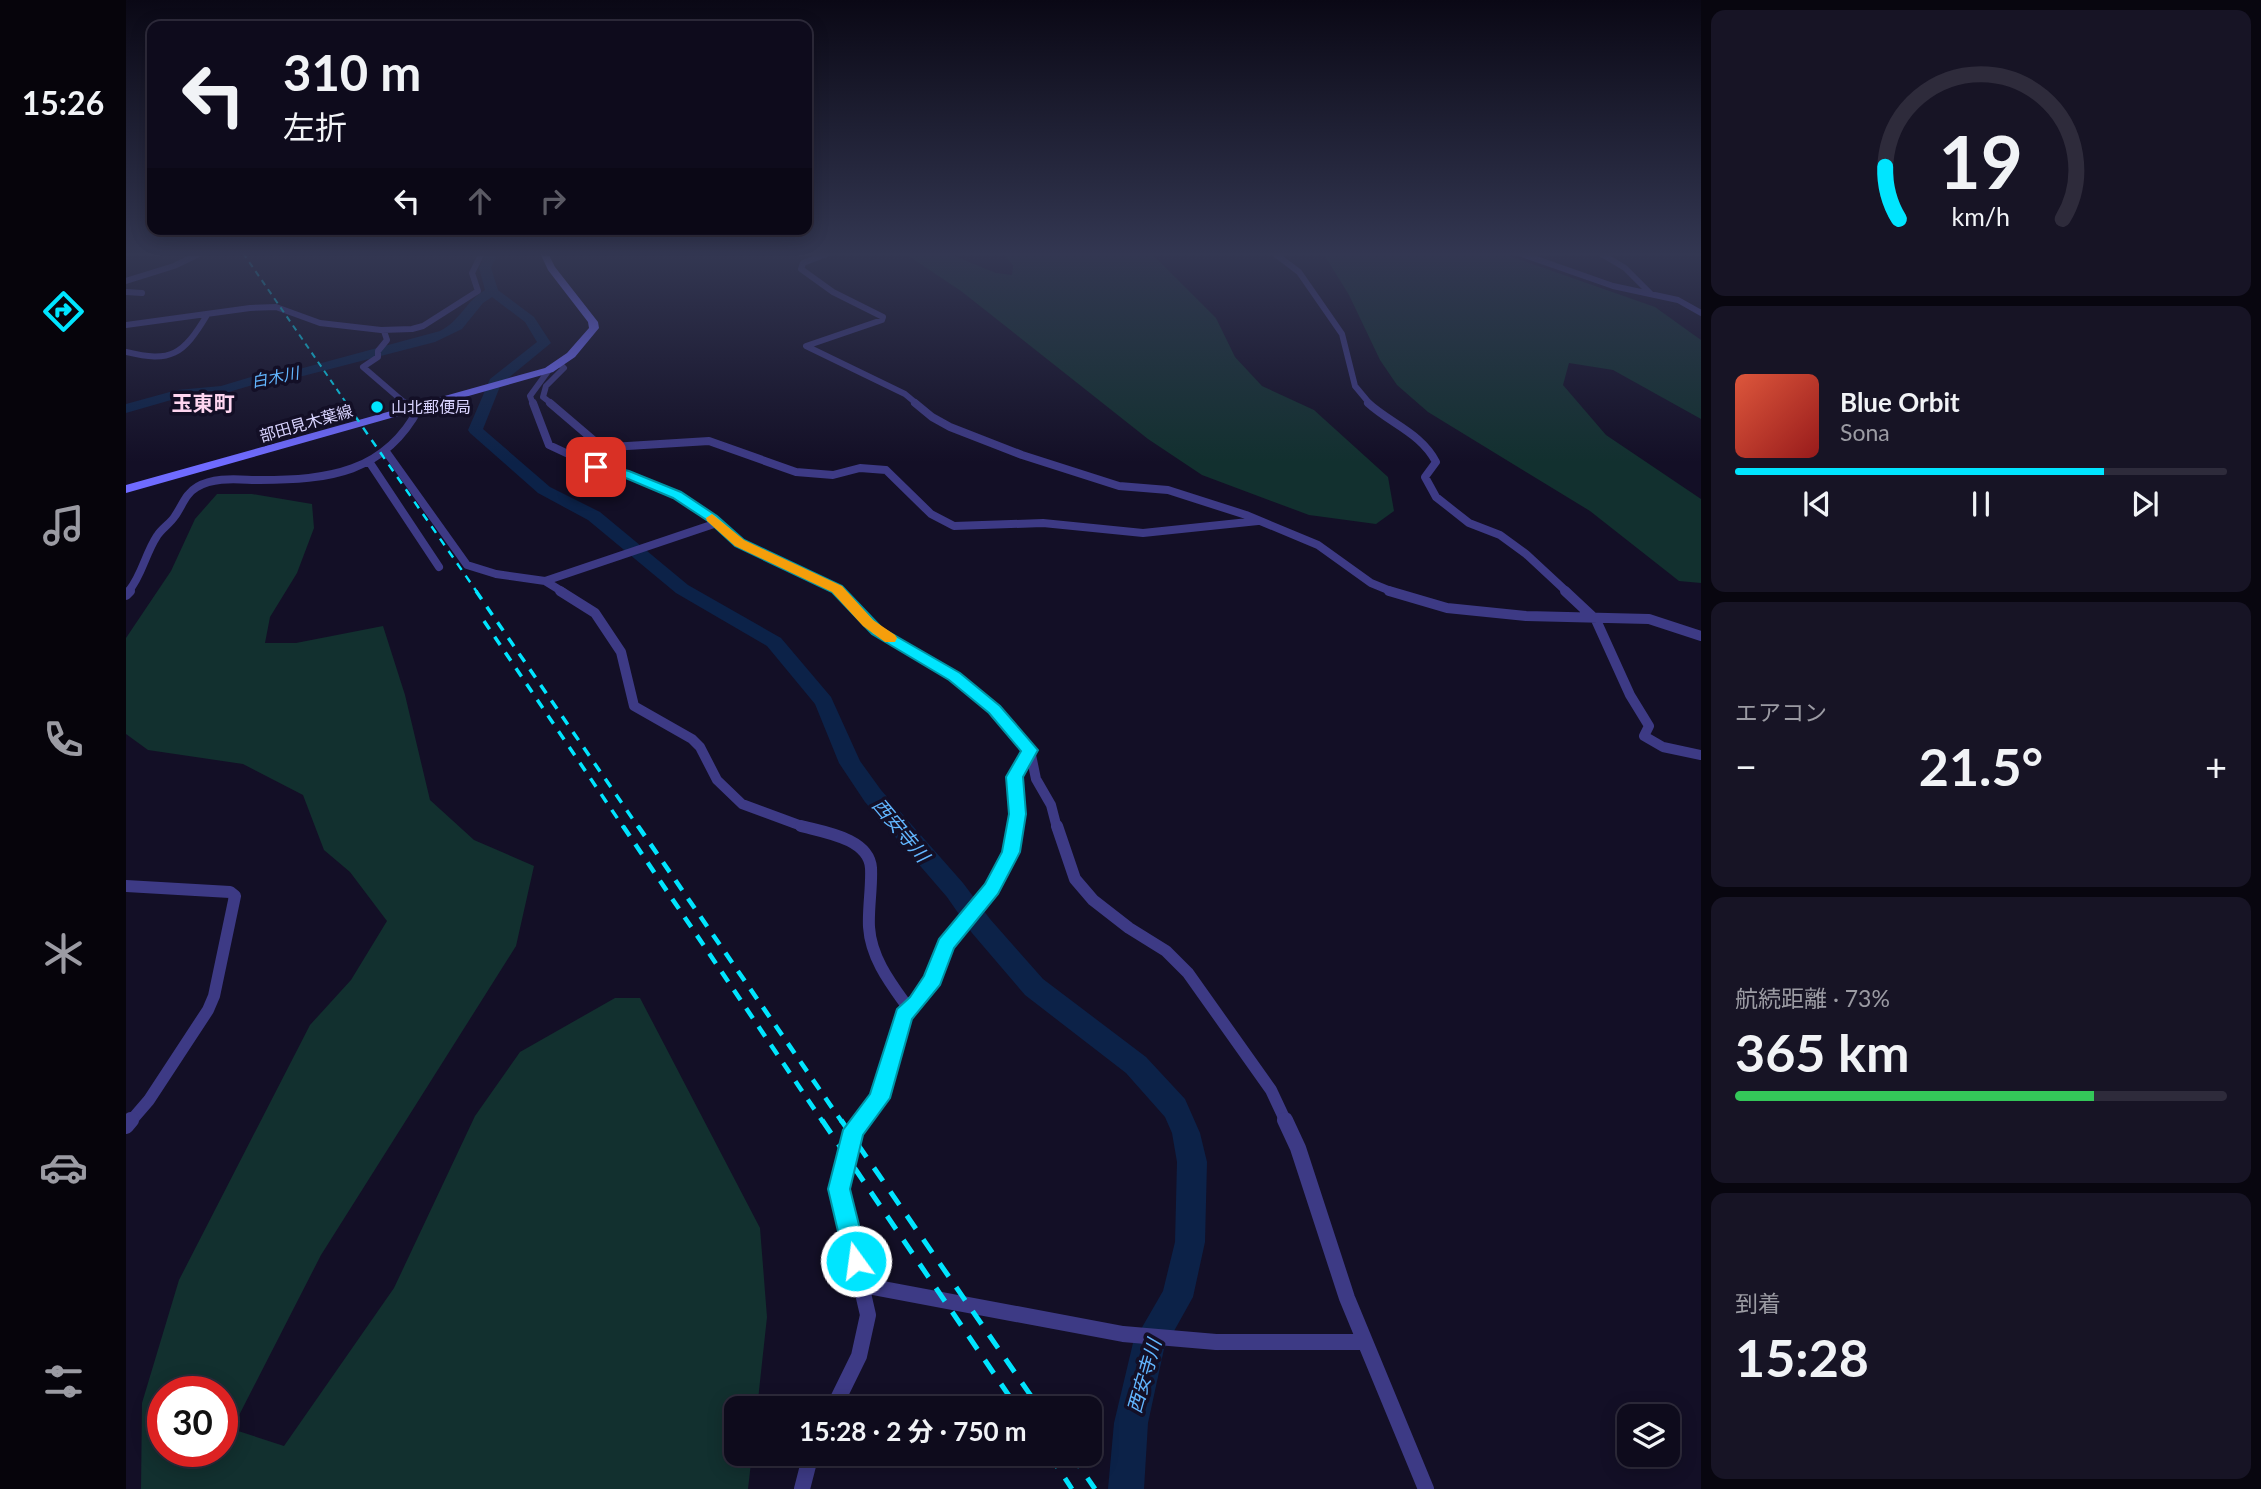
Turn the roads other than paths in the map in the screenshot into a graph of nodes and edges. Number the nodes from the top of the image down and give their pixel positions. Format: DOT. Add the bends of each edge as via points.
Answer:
graph roads {
  1 [pos="146,322"];
  2 [pos="202,322"];
  3 [pos="319,322"];
  4 [pos="429,322"];
  5 [pos="593,322"];
  6 [pos="876,322"];
  7 [pos="1334,322"];
  8 [pos="126,325"];
  9 [pos="384,331"];
  10 [pos="126,352"];
  11 [pos="560,364"];
  12 [pos="549,370"];
  13 [pos="415,409"];
  14 [pos="387,453"];
  15 [pos="370,463"];
  16 [pos="126,489"];
  17 [pos="1261,521"];
  18 [pos="717,523"];
  19 [pos="439,567"];
  20 [pos="545,581"];
  21 [pos="126,595"];
  22 [pos="1596,620"];
  23 [pos="1701,636"];
  24 [pos="1030,750"];
  25 [pos="1701,755"];
  26 [pos="126,886"];
  27 [pos="909,1009"];
  28 [pos="126,1126"];
  29 [pos="862,1285"];
  30 [pos="1365,1342"];
  31 [pos="839,1396"];
  32 [pos="808,1466"];
  33 [pos="802,1489"];
  34 [pos="1426,1489"];
  1 -- 8 [label="street"];
  2 -- 10 [label="street" via="192,339 169,355 156,358"];
  3 -- 9 [label="street"];
  4 -- 9 [label="street"];
  5 -- 11 [label="main road, 部田見木葉線" via="594,328"];
  6 -- 17 [label="street" via="806,346 905,394 950,427 990,443 1119,486 1168,491"];
  7 -- 22 [label="street" via="1342,334 1355,389 1374,410 1433,452 1436,462 1425,477 1436,497 1469,523 1500,535 1526,554"];
  9 -- 13 [label="street" via="387,340 363,367"];
  11 -- 12 [label="main road, 部田見木葉線"];
  11 -- 17 [label="street" via="564,368 546,386 543,397 598,444 628,447 709,441 796,472 886,471 931,514 954,526 1043,523 1143,533"];
  12 -- 13 [label="main road, 部田見木葉線"];
  12 -- 18 [label="street" via="530,396 549,445 677,495"];
  13 -- 14 [label="street" via="416,417"];
  13 -- 16 [label="main road, 部田見木葉線"];
  14 -- 15 [label="street"];
  14 -- 20 [label="street" via="467,565"];
  15 -- 19 [label="street"];
  15 -- 21 [label="street" via="295,478 198,485 156,538 142,573"];
  17 -- 22 [label="street" via="1318,545 1371,583 1425,603"];
  18 -- 20 [label="street"];
  18 -- 24 [label="street" via="739,543 837,589 877,631 955,676"];
  20 -- 27 [label="street" via="600,619 621,652 634,706 692,739 717,780 742,804 849,840 860,849 871,864 869,929 876,955"];
  22 -- 23 [label="street" via="1648,619"];
  22 -- 25 [label="street" via="1649,726 1644,736 1663,747"];
  24 -- 27 [label="street" via="1014,777 1017,814 1011,852 991,889 946,944 933,980"];
  24 -- 30 [label="street" via="1035,779 1051,805 1075,879 1093,900 1166,951 1188,973 1271,1090 1298,1148"];
  26 -- 28 [label="street" via="230,892 235,897 208,1010 149,1100"];
  27 -- 29 [label="street" via="880,1098 853,1130 839,1189"];
  29 -- 30 [label="street" via="1123,1334 1216,1342"];
  29 -- 31 [label="street" via="868,1315 859,1356"];
  30 -- 34 [label="street"];
  32 -- 33 [label="street"];
}
